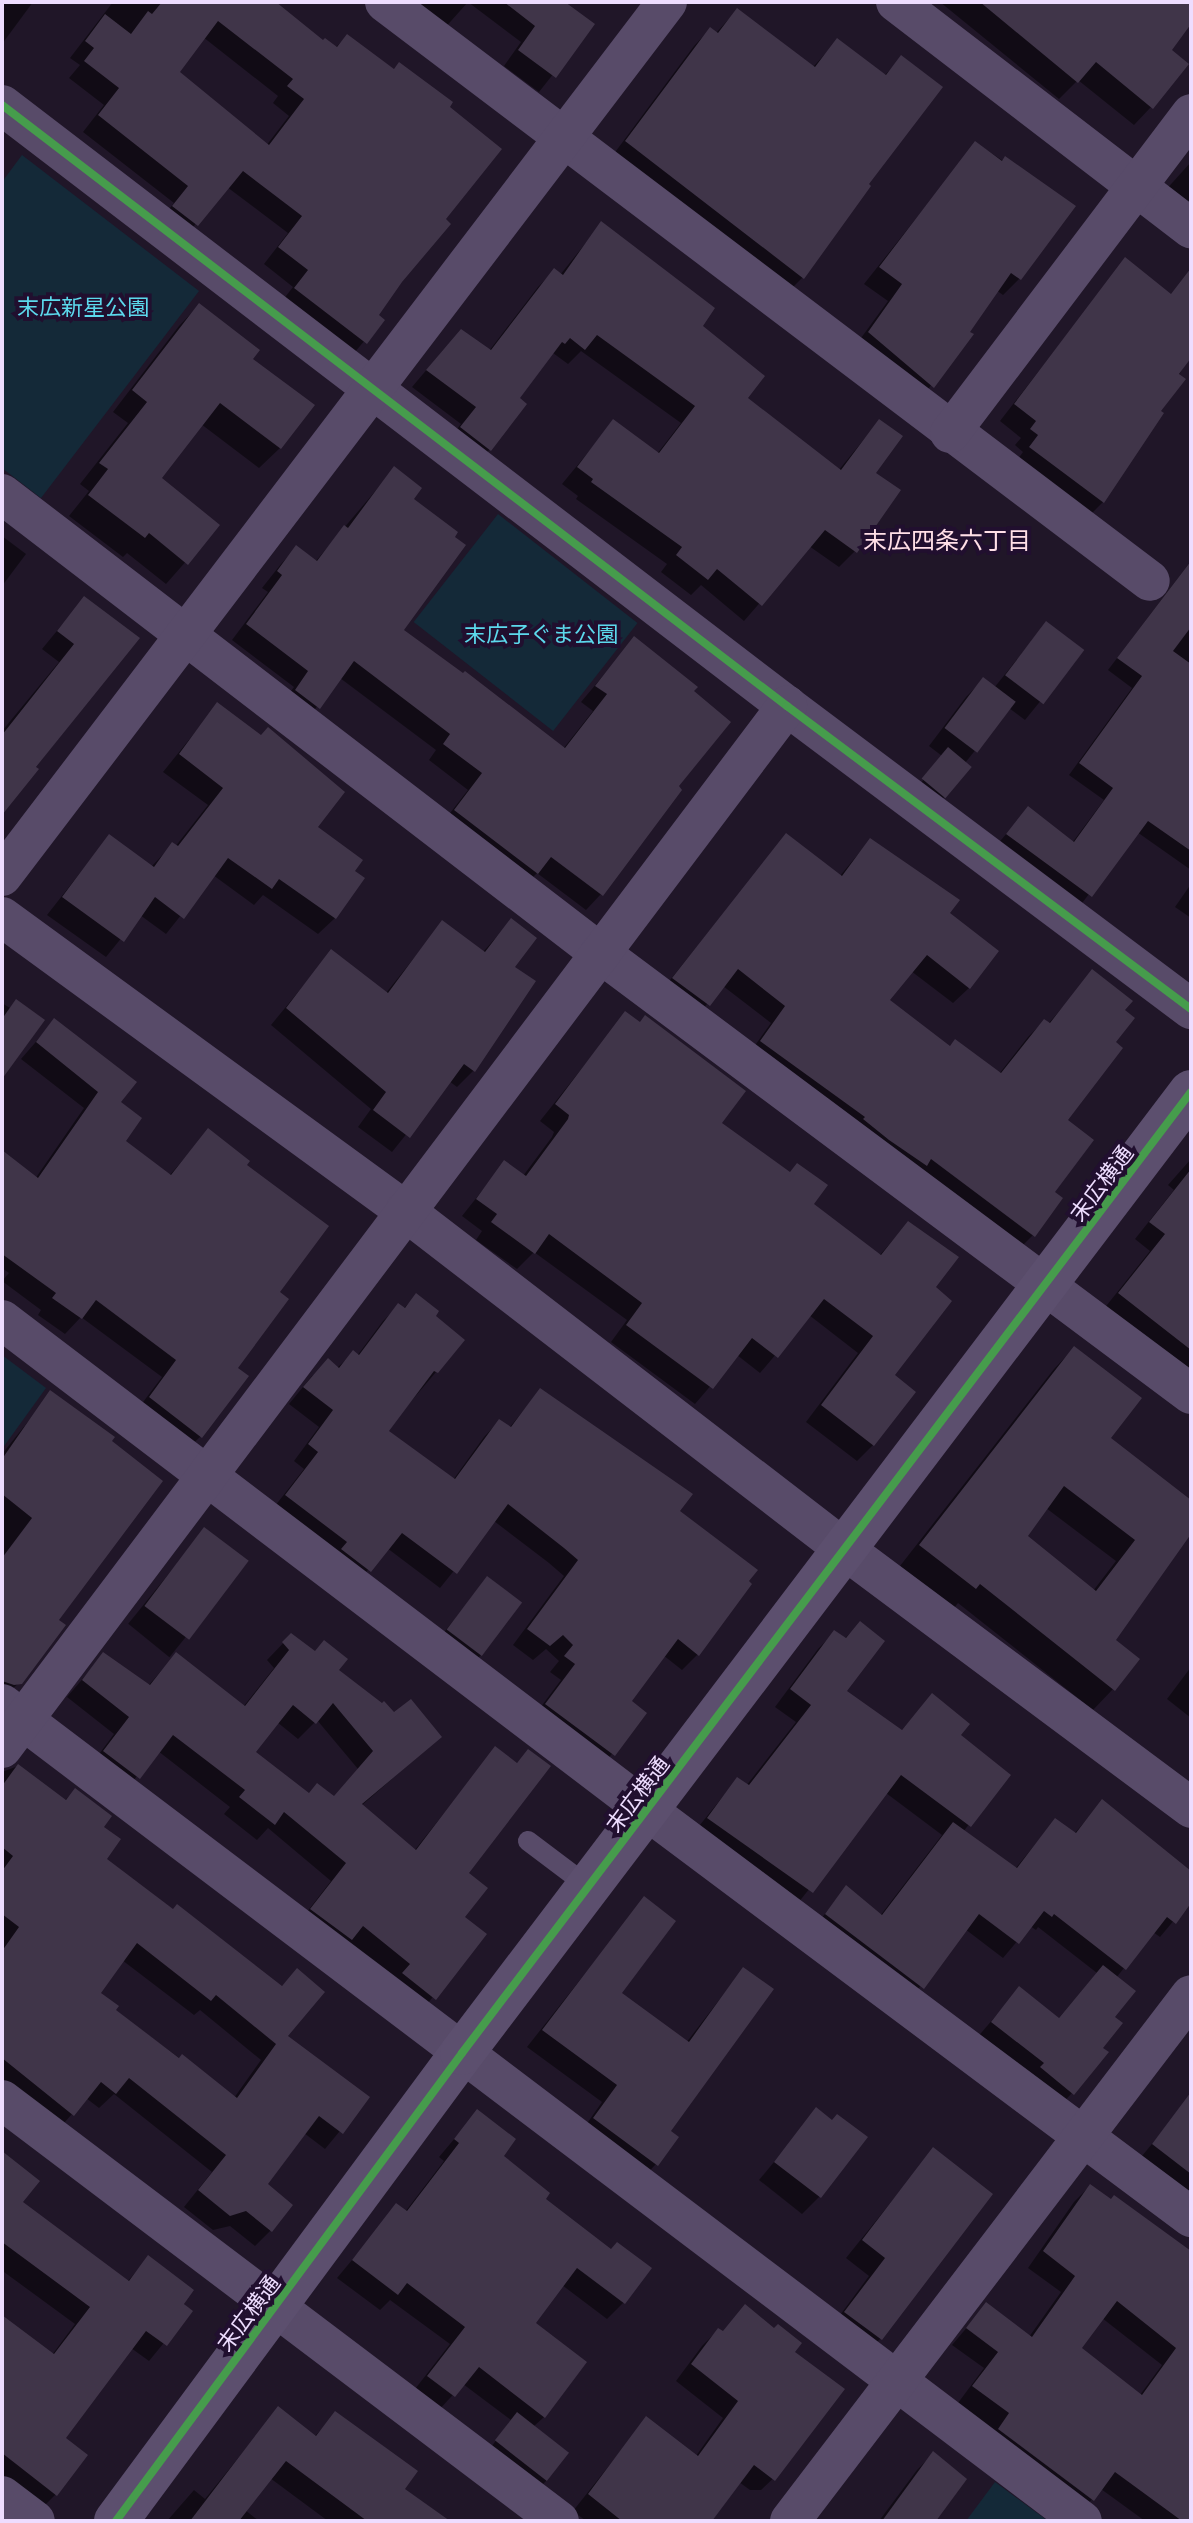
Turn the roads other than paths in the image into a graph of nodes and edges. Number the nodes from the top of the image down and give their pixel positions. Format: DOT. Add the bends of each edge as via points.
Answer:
graph roads {
  1 [pos="385,2"];
  2 [pos="667,2"];
  3 [pos="896,2"];
  4 [pos="2,105"];
  5 [pos="1191,114"];
  6 [pos="564,138"];
  7 [pos="1137,186"];
  8 [pos="1191,228"];
  9 [pos="374,388"];
  10 [pos="950,433"];
  11 [pos="2,494"];
  12 [pos="1150,581"];
  13 [pos="186,636"];
  14 [pos="787,706"];
  15 [pos="2,876"];
  16 [pos="2,917"];
  17 [pos="600,953"];
  18 [pos="1191,1009"];
  19 [pos="1191,1092"];
  20 [pos="405,1211"];
  21 [pos="1048,1285"];
  22 [pos="2,1320"];
  23 [pos="1191,1394"];
  24 [pos="207,1475"];
  25 [pos="844,1549"];
  26 [pos="9,1724"];
  27 [pos="1191,1808"];
  28 [pos="648,1811"];
  29 [pos="528,1841"];
  30 [pos="589,1887"];
  31 [pos="1191,1995"];
  32 [pos="462,2053"];
  33 [pos="2,2100"];
  34 [pos="1086,2136"];
  35 [pos="1191,2217"];
  36 [pos="274,2308"];
  37 [pos="896,2381"];
  38 [pos="2,2496"];
  39 [pos="35,2521"];
  40 [pos="116,2521"];
  41 [pos="559,2521"];
  42 [pos="790,2521"];
  43 [pos="1082,2521"];
  1 -- 6 [label="street"];
  2 -- 6 [label="street"];
  3 -- 7 [label="street"];
  4 -- 9 [label="street"];
  5 -- 7 [label="street"];
  6 -- 9 [label="street"];
  6 -- 10 [label="street"];
  7 -- 8 [label="street"];
  7 -- 10 [label="street"];
  9 -- 13 [label="street"];
  9 -- 14 [label="street"];
  10 -- 12 [label="street"];
  11 -- 13 [label="street"];
  13 -- 15 [label="street"];
  13 -- 17 [label="street"];
  14 -- 17 [label="street"];
  14 -- 18 [label="street"];
  16 -- 20 [label="street"];
  17 -- 20 [label="street"];
  17 -- 21 [label="street"];
  19 -- 21 [label="street, 末広横通"];
  20 -- 24 [label="street"];
  20 -- 25 [label="street"];
  21 -- 23 [label="street"];
  21 -- 25 [label="street, 末広横通"];
  22 -- 24 [label="street"];
  24 -- 26 [label="street"];
  24 -- 28 [label="street"];
  25 -- 27 [label="street"];
  25 -- 28 [label="street, 末広横通"];
  26 -- 32 [label="street"];
  28 -- 30 [label="street, 末広横通"];
  28 -- 34 [label="street"];
  29 -- 30 [label="lane"];
  30 -- 32 [label="street, 末広横通"];
  31 -- 34 [label="street"];
  32 -- 36 [label="street, 末広横通"];
  32 -- 37 [label="street"];
  33 -- 36 [label="street"];
  34 -- 35 [label="street"];
  34 -- 37 [label="street"];
  36 -- 40 [label="street, 末広横通"];
  36 -- 41 [label="street"];
  37 -- 42 [label="street"];
  37 -- 43 [label="street"];
  38 -- 39 [label="street"];
}
